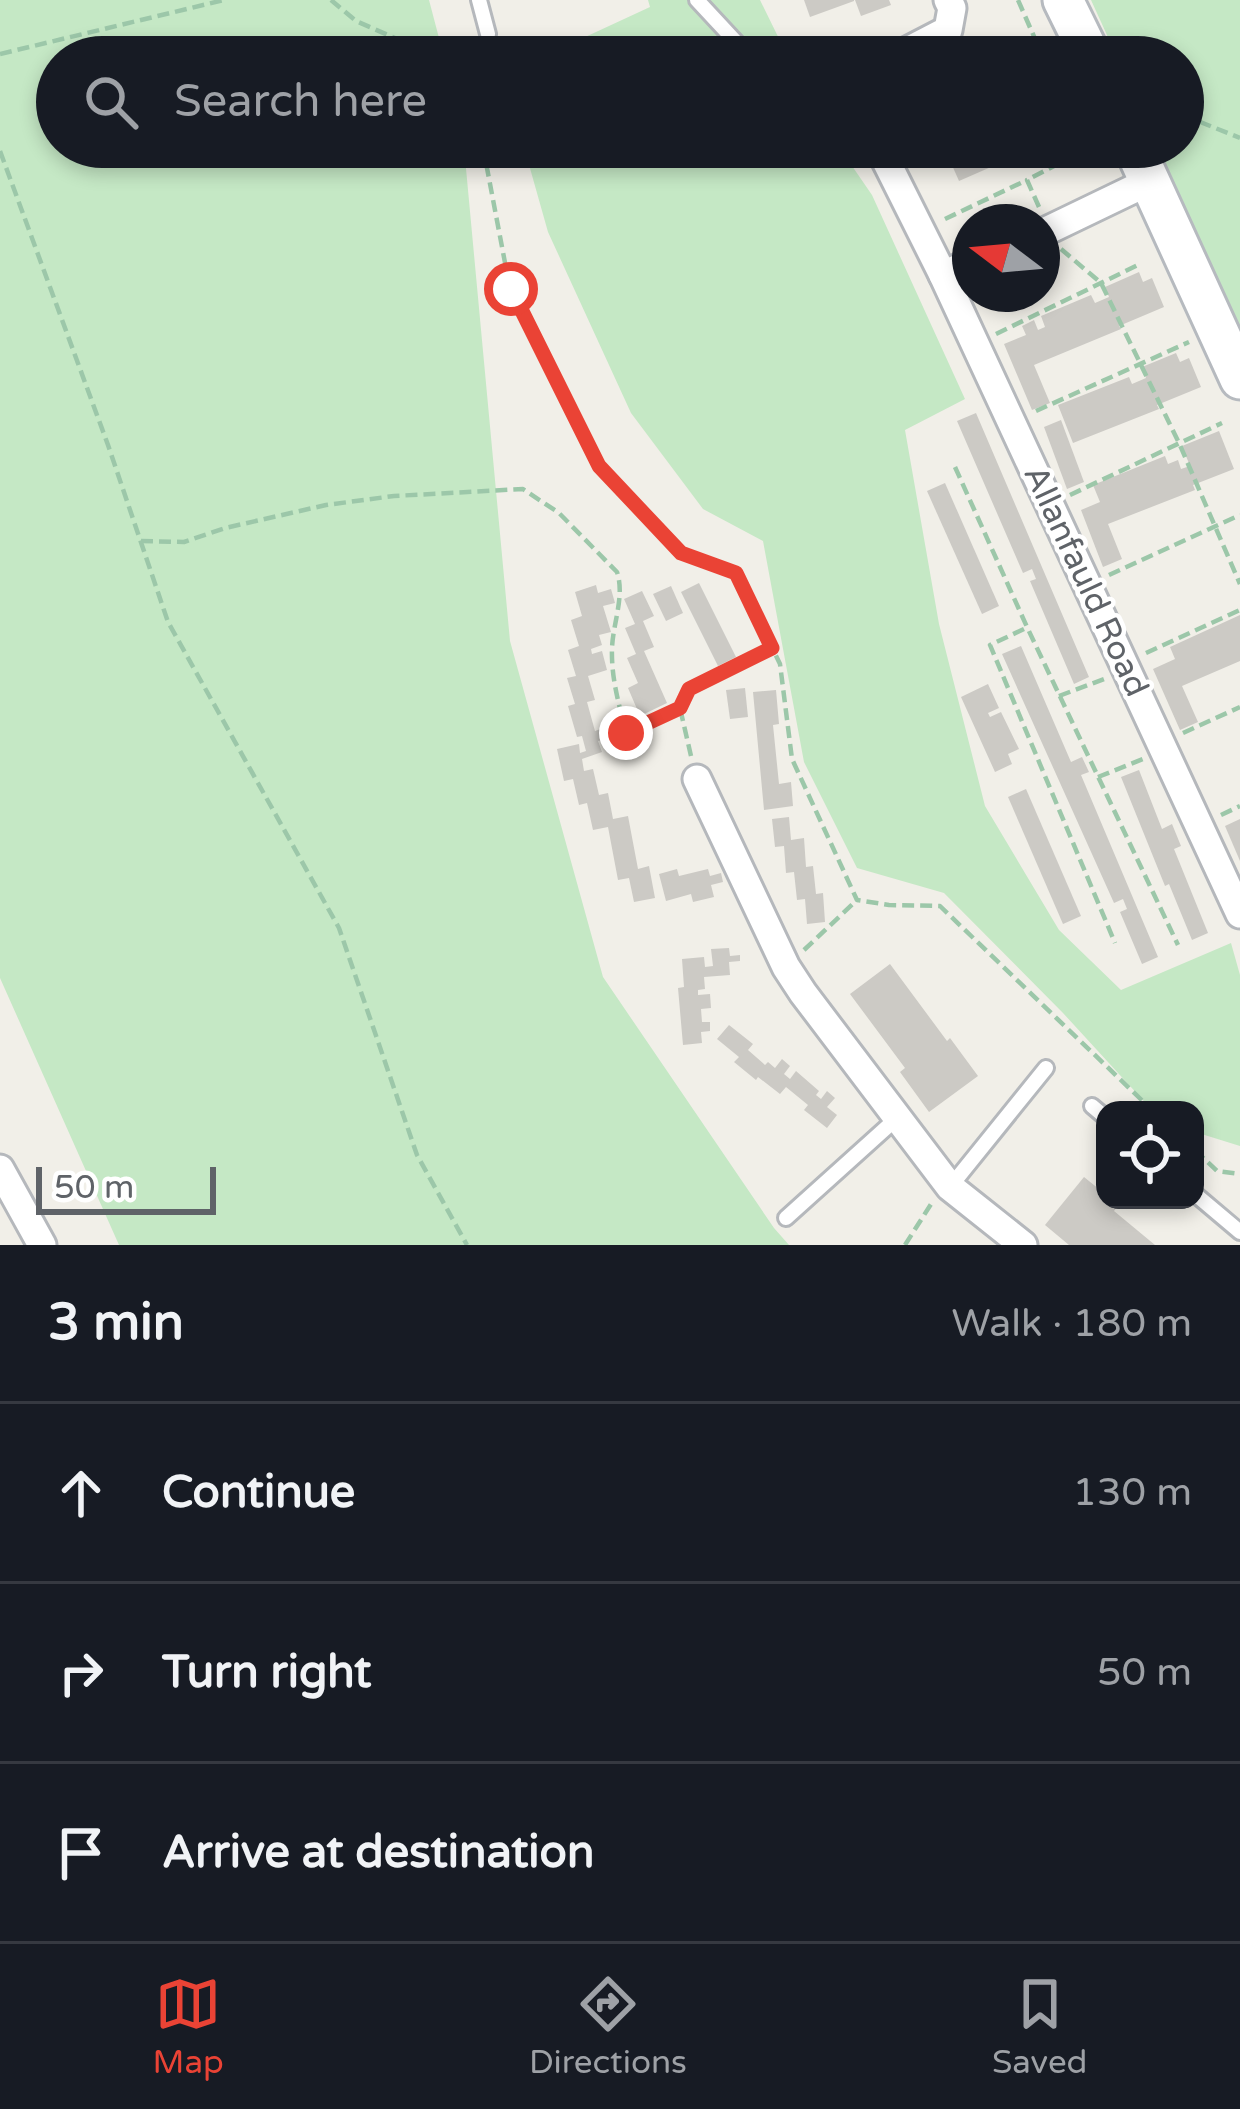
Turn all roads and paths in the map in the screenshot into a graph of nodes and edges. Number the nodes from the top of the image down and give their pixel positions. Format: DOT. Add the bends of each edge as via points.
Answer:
graph roads {
  1 [pos="224,0"];
  2 [pos="331,0"];
  3 [pos="479,0"];
  4 [pos="697,0"];
  5 [pos="948,0"];
  6 [pos="1018,0"];
  7 [pos="1063,0"];
  8 [pos="488,34"];
  9 [pos="72,36"];
  10 [pos="390,36"];
  11 [pos="730,36"];
  12 [pos="936,36"];
  13 [pos="1034,36"];
  14 [pos="1081,36"];
  15 [pos="36,44"];
  16 [pos="0,53"];
  17 [pos="1204,123"];
  18 [pos="1240,138"];
  19 [pos="0,151"];
  20 [pos="487,168"];
  21 [pos="889,168"];
  22 [pos="1050,168"];
  23 [pos="1136,168"];
  24 [pos="1144,168"];
  25 [pos="1027,180"];
  26 [pos="1036,204"];
  27 [pos="1060,221"];
  28 [pos="921,232"];
  29 [pos="1060,249"];
  30 [pos="1140,265"];
  31 [pos="952,270"];
  32 [pos="943,274"];
  33 [pos="1101,283"];
  34 [pos="1189,342"];
  35 [pos="975,344"];
  36 [pos="1139,364"];
  37 [pos="1240,379"];
  38 [pos="1012,422"];
  39 [pos="1222,423"];
  40 [pos="1179,443"];
  41 [pos="955,467"];
  42 [pos="1050,504"];
  43 [pos="1240,515"];
  44 [pos="1216,526"];
  45 [pos="141,541"];
  46 [pos="1240,584"];
  47 [pos="1088,585"];
  48 [pos="1240,610"];
  49 [pos="1027,628"];
  50 [pos="772,648"];
  51 [pos="1126,666"];
  52 [pos="1059,696"];
  53 [pos="1240,707"];
  54 [pos="680,708"];
  55 [pos="1163,747"];
  56 [pos="1098,776"];
  57 [pos="697,778"];
  58 [pos="856,900"];
  59 [pos="1240,914"];
  60 [pos="1115,943"];
  61 [pos="1178,945"];
  62 [pos="786,967"];
  63 [pos="1046,1068"];
  64 [pos="1143,1101"];
  65 [pos="1092,1106"];
  66 [pos="1096,1109"];
  67 [pos="898,1118"];
  68 [pos="1204,1159"];
  69 [pos="0,1169"];
  70 [pos="1240,1174"];
  71 [pos="948,1184"];
  72 [pos="1204,1202"];
  73 [pos="786,1218"];
  74 [pos="1240,1232"];
  75 [pos="42,1245"];
  76 [pos="466,1245"];
  77 [pos="905,1245"];
  78 [pos="1023,1245"];
  1 -- 9 [label="path"];
  2 -- 10 [label="path"];
  3 -- 8 [label="lane"];
  4 -- 11 [label="lane"];
  5 -- 12 [label="street" via="948,30"];
  6 -- 13 [label="path"];
  7 -- 14 [label="street"];
  15 -- 16 [label="path"];
  17 -- 18 [label="path"];
  19 -- 45 [label="path"];
  20 -- 50 [label="path" via="511,289 599,466 681,553 736,573"];
  21 -- 28 [label="street, Allanfauld Road"];
  22 -- 25 [label="path"];
  23 -- 27 [label="street"];
  24 -- 37 [label="street"];
  25 -- 26 [label="path"];
  25 -- 28 [label="path"];
  28 -- 32 [label="street, Allanfauld Road"];
  29 -- 33 [label="path"];
  30 -- 33 [label="path"];
  31 -- 32 [label="street"];
  32 -- 35 [label="street, Allanfauld Road"];
  33 -- 35 [label="path"];
  33 -- 36 [label="path"];
  34 -- 36 [label="path"];
  35 -- 38 [label="street, Allanfauld Road"];
  36 -- 38 [label="path"];
  36 -- 40 [label="path"];
  38 -- 42 [label="street, Allanfauld Road"];
  39 -- 40 [label="path"];
  40 -- 42 [label="path"];
  40 -- 44 [label="path"];
  41 -- 49 [label="path"];
  42 -- 47 [label="street, Allanfauld Road"];
  43 -- 44 [label="path"];
  44 -- 46 [label="path"];
  44 -- 47 [label="path"];
  45 -- 54 [label="path" via="184,542 326,505 523,489 617,572 613,683 626,733"];
  45 -- 76 [label="path" via="168,622 339,928 417,1155"];
  47 -- 51 [label="street, Allanfauld Road"];
  48 -- 51 [label="path"];
  49 -- 52 [label="path"];
  49 -- 60 [label="path" via="990,645"];
  50 -- 54 [label="path" via="689,689"];
  50 -- 58 [label="path" via="792,759"];
  51 -- 52 [label="path"];
  51 -- 55 [label="street, Allanfauld Road"];
  52 -- 56 [label="path"];
  53 -- 55 [label="path"];
  54 -- 57 [label="path"];
  55 -- 56 [label="path"];
  55 -- 59 [label="street, Allanfauld Road"];
  56 -- 61 [label="path"];
  57 -- 62 [label="street"];
  58 -- 62 [label="path"];
  58 -- 64 [label="path" via="940,906"];
  62 -- 67 [label="street"];
  63 -- 71 [label="lane"];
  65 -- 66 [label="lane"];
  67 -- 71 [label="street"];
  67 -- 73 [label="lane"];
  68 -- 70 [label="path" via="1217,1171"];
  69 -- 75 [label="street"];
  71 -- 77 [label="path"];
  71 -- 78 [label="street"];
  72 -- 74 [label="lane"];
}
